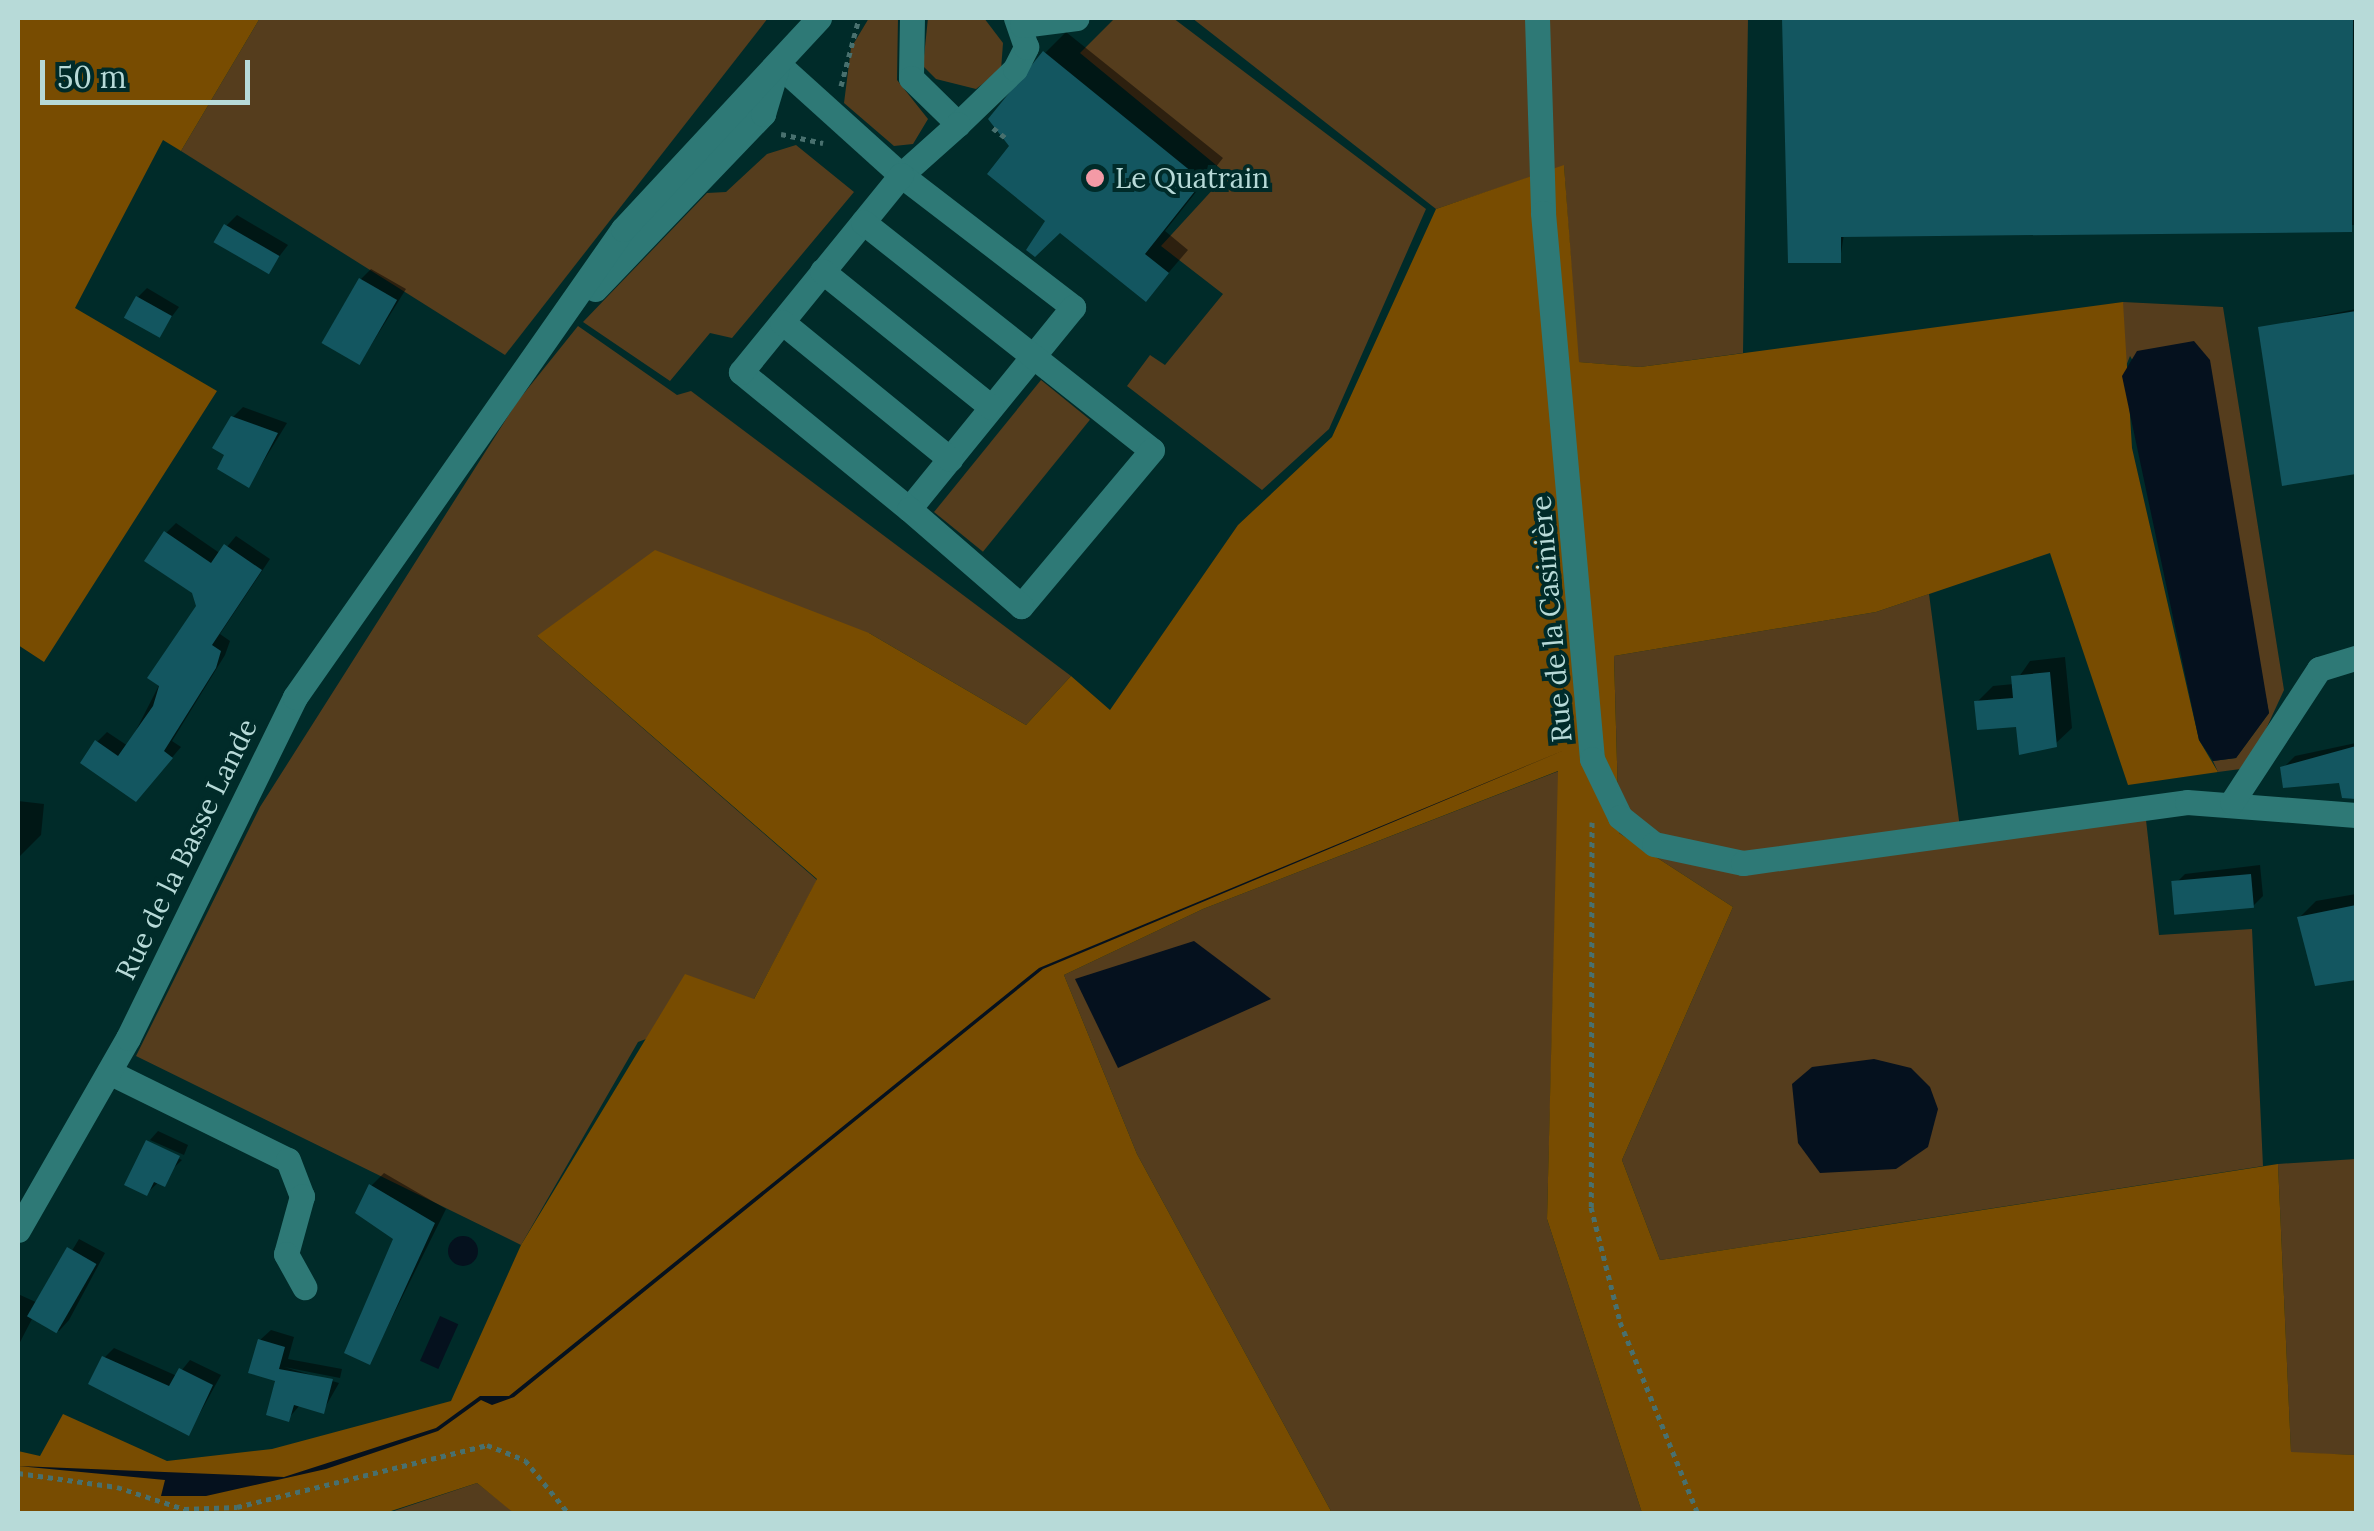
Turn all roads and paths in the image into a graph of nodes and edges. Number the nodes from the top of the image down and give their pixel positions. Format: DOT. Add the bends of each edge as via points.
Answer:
graph roads {
  1 [pos="818,18"];
  2 [pos="912,18"];
  3 [pos="1077,18"];
  4 [pos="1537,18"];
  5 [pos="1019,21"];
  6 [pos="778,64"];
  7 [pos="958,124"];
  8 [pos="901,175"];
  9 [pos="863,222"];
  10 [pos="822,271"];
  11 [pos="782,322"];
  12 [pos="1033,357"];
  13 [pos="991,407"];
  14 [pos="950,459"];
  15 [pos="909,509"];
  16 [pos="2356,658"];
  17 [pos="2232,802"];
  18 [pos="1592,814"];
  19 [pos="2356,815"];
  20 [pos="108,1072"];
  21 [pos="18,1230"];
  22 [pos="304,1287"];
  23 [pos="18,1473"];
  24 [pos="569,1514"];
  25 [pos="1698,1514"];
  1 -- 6 [label="street, Rue de la Basse Lande"];
  2 -- 7 [label="street" via="911,78"];
  3 -- 5 [label="street"];
  4 -- 17 [label="street, Rue de la Casinière" via="1543,212 1592,760 1620,817 1654,844 1742,863"];
  5 -- 7 [label="street" via="1026,46 1015,69"];
  6 -- 8 [label="street"];
  6 -- 20 [label="street, Rue de la Basse Lande" via="762,114 723,161 568,310 482,418 294,697"];
  7 -- 8 [label="street"];
  8 -- 9 [label="street"];
  8 -- 12 [label="street" via="1072,307"];
  9 -- 10 [label="street"];
  9 -- 12 [label="street"];
  10 -- 11 [label="street"];
  10 -- 13 [label="street"];
  11 -- 14 [label="street"];
  11 -- 15 [label="street" via="741,372"];
  12 -- 13 [label="street"];
  12 -- 15 [label="street" via="1152,450 1021,606"];
  13 -- 14 [label="street"];
  14 -- 15 [label="street"];
  16 -- 17 [label="street" via="2319,669"];
  17 -- 19 [label="street, Rue de la Casinière"];
  18 -- 25 [label="path" via="1590,1207 1620,1322"];
  20 -- 21 [label="street, Rue de la Basse Lande"];
  20 -- 22 [label="street" via="288,1160 302,1196 286,1254"];
  23 -- 24 [label="path" via="117,1487 184,1509 237,1507 487,1445 525,1460"];
}
